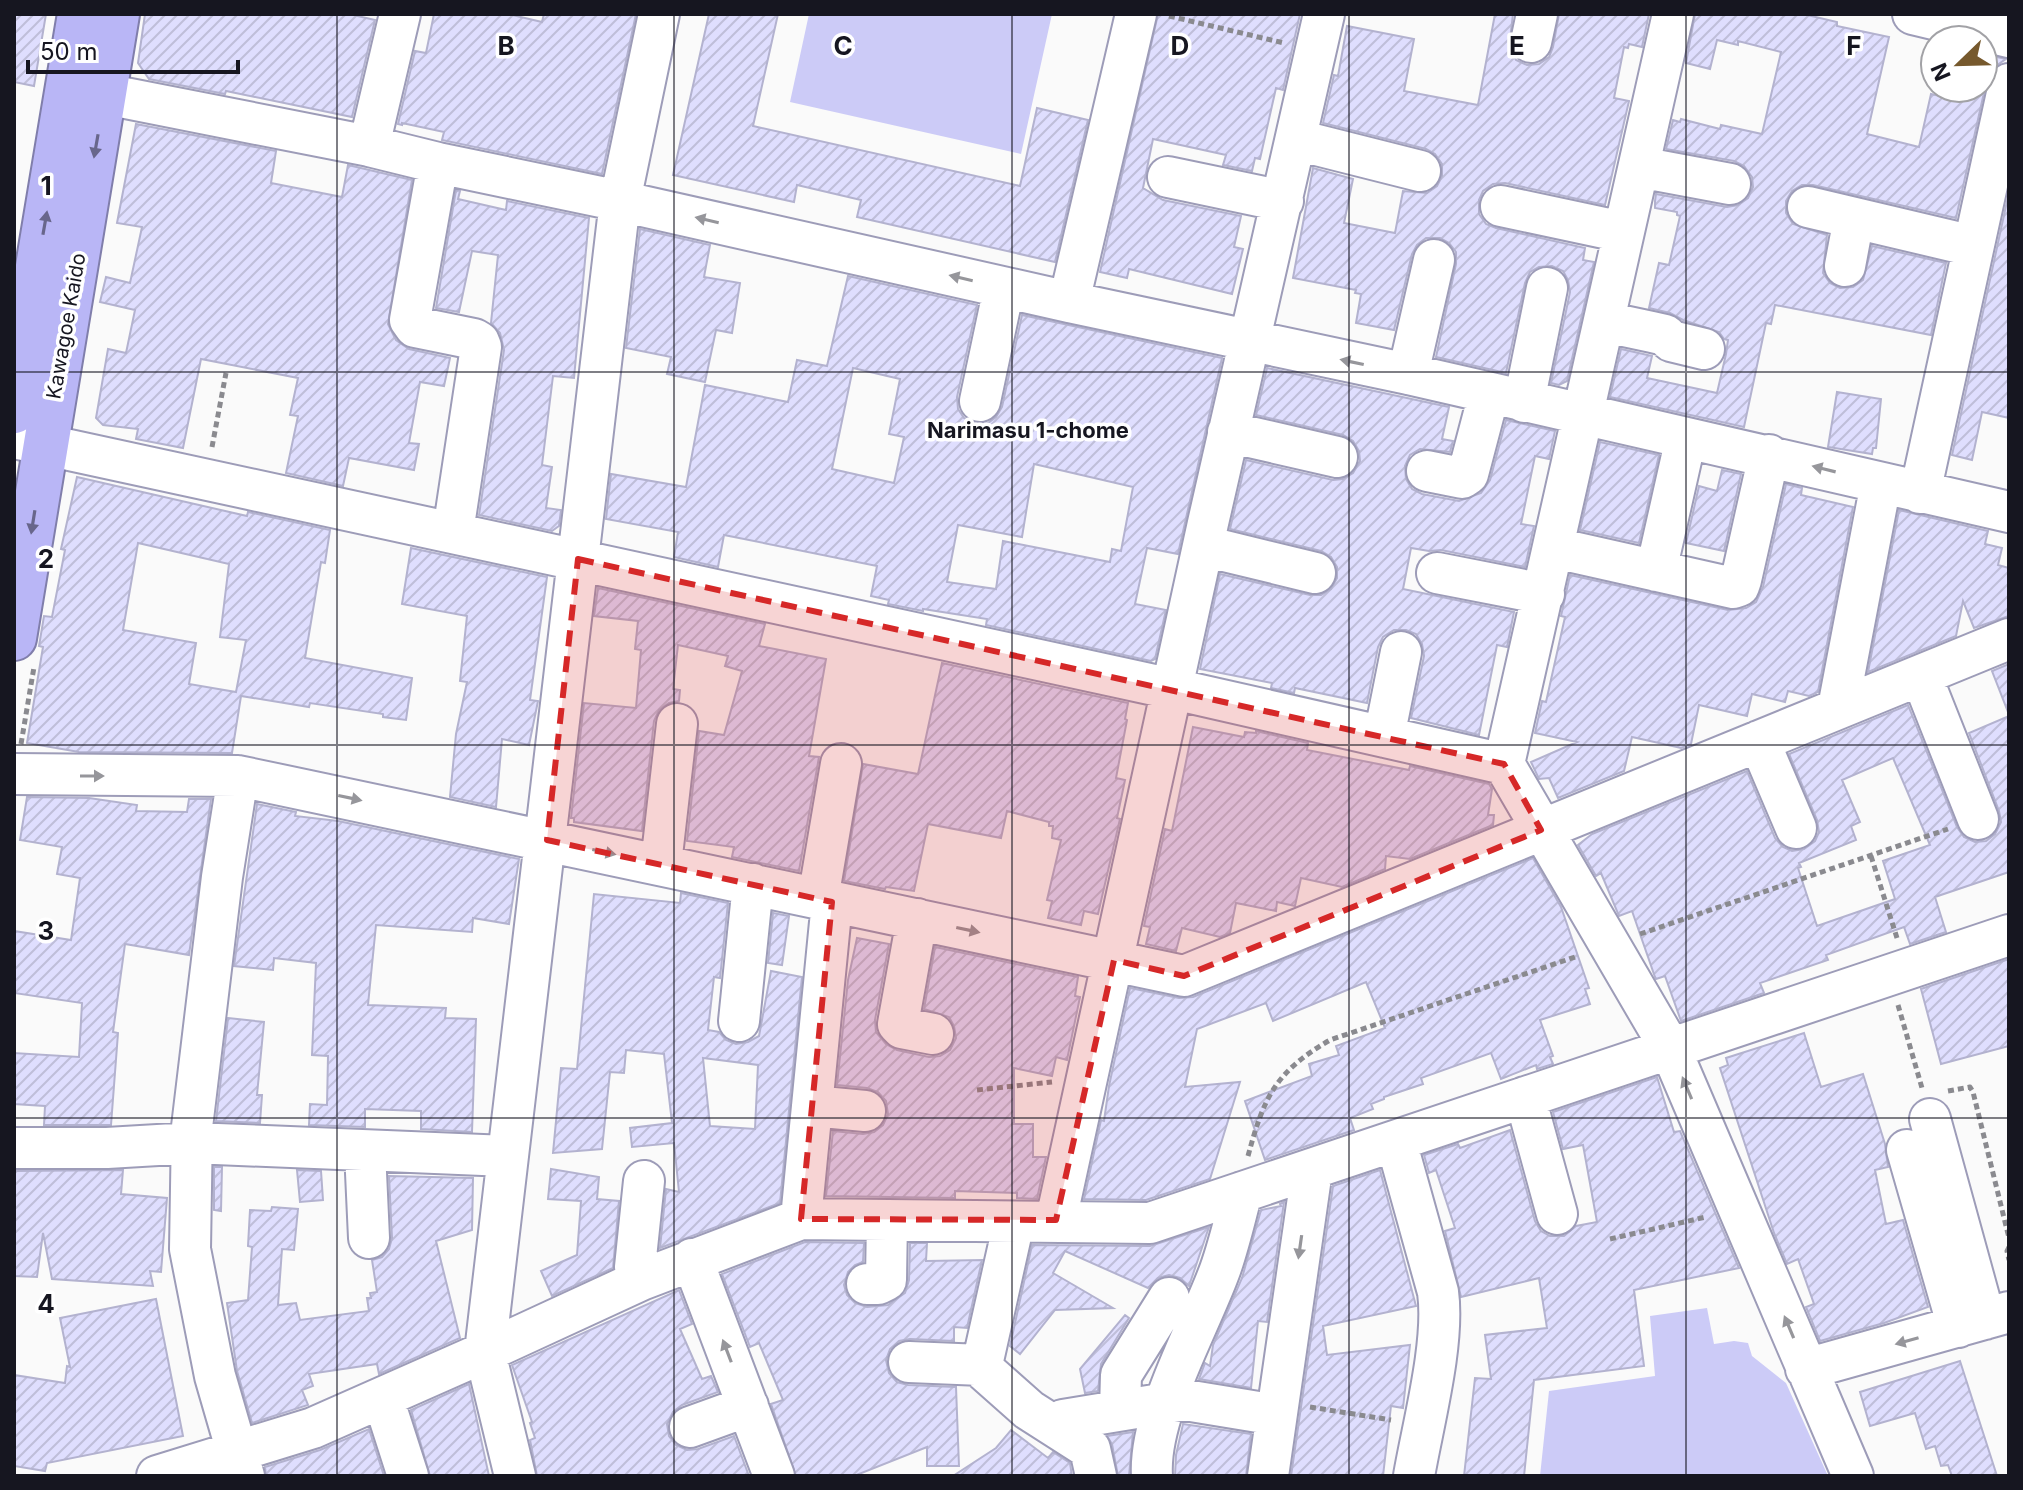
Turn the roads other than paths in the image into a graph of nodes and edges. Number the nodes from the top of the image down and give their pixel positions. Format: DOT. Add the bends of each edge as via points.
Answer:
graph roads {
  1 [pos="80,14"];
  2 [pos="117,14"];
  3 [pos="400,14"];
  4 [pos="659,14"];
  5 [pos="1673,14"];
  6 [pos="1926,15"];
  7 [pos="1136,16"];
  8 [pos="1320,32"];
  9 [pos="2009,37"];
  10 [pos="2009,84"];
  11 [pos="105,94"];
  12 [pos="1297,140"];
  13 [pos="369,146"];
  14 [pos="438,163"];
  15 [pos="2000,166"];
  16 [pos="1639,167"];
  17 [pos="1420,171"];
  18 [pos="1168,177"];
  19 [pos="1730,184"];
  20 [pos="620,201"];
  21 [pos="1283,201"];
  22 [pos="1501,206"];
  23 [pos="1808,207"];
  24 [pos="1854,218"];
  25 [pos="1623,232"];
  26 [pos="1973,246"];
  27 [pos="1434,260"];
  28 [pos="1845,266"];
  29 [pos="24,278"];
  30 [pos="1004,288"];
  31 [pos="1547,288"];
  32 [pos="1069,302"];
  33 [pos="1605,322"];
  34 [pos="1249,340"];
  35 [pos="1704,349"];
  36 [pos="1408,374"];
  37 [pos="1506,398"];
  38 [pos="980,401"];
  39 [pos="14,411"];
  40 [pos="1584,416"];
  41 [pos="1228,432"];
  42 [pos="1686,438"];
  43 [pos="30,441"];
  44 [pos="1769,455"];
  45 [pos="1337,457"];
  46 [pos="1427,471"];
  47 [pos="1881,483"];
  48 [pos="1920,493"];
  49 [pos="2009,512"];
  50 [pos="453,532"];
  51 [pos="1204,546"];
  52 [pos="1555,548"];
  53 [pos="578,559"];
  54 [pos="1656,571"];
  55 [pos="1315,573"];
  56 [pos="1437,573"];
  57 [pos="1544,594"];
  58 [pos="14,638"];
  59 [pos="2009,639"];
  60 [pos="1401,652"];
  61 [pos="1921,675"];
  62 [pos="1173,689"];
  63 [pos="1838,708"];
  64 [pos="677,724"];
  65 [pos="1384,737"];
  66 [pos="1759,741"];
  67 [pos="841,764"];
  68 [pos="1504,764"];
  69 [pos="14,774"];
  70 [pos="238,776"];
  71 [pos="1978,819"];
  72 [pos="1796,828"];
  73 [pos="1541,830"];
  74 [pos="547,840"];
  75 [pos="661,864"];
  76 [pos="753,884"];
  77 [pos="825,900"];
  78 [pos="917,919"];
  79 [pos="2009,935"];
  80 [pos="1114,960"];
  81 [pos="739,1021"];
  82 [pos="933,1034"];
  83 [pos="1670,1048"];
  84 [pos="1525,1097"];
  85 [pos="812,1106"];
  86 [pos="865,1111"];
  87 [pos="1919,1134"];
  88 [pos="1396,1141"];
  89 [pos="192,1143"];
  90 [pos="14,1148"];
  91 [pos="365,1151"];
  92 [pos="507,1156"];
  93 [pos="1312,1170"];
  94 [pos="644,1181"];
  95 [pos="1242,1192"];
  96 [pos="1557,1214"];
  97 [pos="801,1219"];
  98 [pos="887,1220"];
  99 [pos="1056,1220"];
  100 [pos="1014,1222"];
  101 [pos="369,1238"];
  102 [pos="692,1259"];
  103 [pos="641,1280"];
  104 [pos="867,1284"];
  105 [pos="1169,1298"];
  106 [pos="1984,1319"];
  107 [pos="485,1352"];
  108 [pos="909,1362"];
  109 [pos="982,1365"];
  110 [pos="1806,1369"];
  111 [pos="383,1398"];
  112 [pos="1166,1401"];
  113 [pos="748,1406"];
  114 [pos="1277,1408"];
  115 [pos="1120,1410"];
  116 [pos="1054,1426"];
  117 [pos="690,1427"];
  118 [pos="240,1464"];
  119 [pos="157,1476"];
  120 [pos="408,1476"];
  121 [pos="515,1476"];
  122 [pos="774,1476"];
  123 [pos="1096,1476"];
  124 [pos="1152,1476"];
  125 [pos="1268,1476"];
  126 [pos="1414,1476"];
  127 [pos="1853,1476"];
  29 -- 1 [label="highway, Kawagoe Kaido, one-way"];
  2 -- 11 [label="highway, Kawagoe Kaido"];
  3 -- 13 [label="street"];
  4 -- 20 [label="street"];
  5 -- 16 [label="street"];
  6 -- 9 [label="street"];
  7 -- 32 [label="street"];
  8 -- 12 [label="street"];
  10 -- 15 [label="street"];
  11 -- 13 [label="street"];
  11 -- 43 [label="highway, Kawagoe Kaido, one-way"];
  12 -- 17 [label="street"];
  12 -- 21 [label="street"];
  13 -- 14 [label="street"];
  14 -- 20 [label="street"];
  14 -- 50 [label="street" via="410,320 415,327 474,339 481,347"];
  15 -- 26 [label="street"];
  16 -- 19 [label="street"];
  16 -- 25 [label="street"];
  18 -- 21 [label="street"];
  30 -- 20 [label="street, one-way"];
  20 -- 53 [label="street"];
  21 -- 34 [label="street"];
  22 -- 25 [label="street"];
  23 -- 24 [label="street"];
  24 -- 26 [label="street"];
  24 -- 28 [label="street"];
  25 -- 33 [label="street"];
  26 -- 48 [label="street"];
  27 -- 36 [label="street"];
  29 -- 39 [label="highway, Kawagoe Kaido"];
  30 -- 32 [label="street"];
  30 -- 38 [label="street"];
  31 -- 37 [label="street"];
  32 -- 34 [label="street"];
  33 -- 35 [label="street"];
  33 -- 40 [label="street"];
  36 -- 34 [label="street, one-way"];
  34 -- 41 [label="street"];
  36 -- 37 [label="street"];
  37 -- 40 [label="street"];
  37 -- 46 [label="street" via="1468,474 1462,478"];
  40 -- 42 [label="street"];
  40 -- 52 [label="street"];
  41 -- 45 [label="street"];
  41 -- 51 [label="street"];
  42 -- 44 [label="street"];
  42 -- 54 [label="street"];
  43 -- 50 [label="street"];
  43 -- 58 [label="highway, Kawagoe Kaido, one-way"];
  47 -- 44 [label="street, one-way"];
  44 -- 54 [label="street" via="1739,586"];
  47 -- 48 [label="street"];
  47 -- 63 [label="street"];
  48 -- 49 [label="street"];
  50 -- 53 [label="street"];
  51 -- 55 [label="street"];
  51 -- 62 [label="street"];
  52 -- 54 [label="street"];
  52 -- 57 [label="street"];
  53 -- 62 [label="street"];
  53 -- 74 [label="street"];
  56 -- 57 [label="street"];
  57 -- 68 [label="street"];
  59 -- 61 [label="street"];
  60 -- 65 [label="street"];
  61 -- 63 [label="street"];
  61 -- 71 [label="street"];
  62 -- 65 [label="street"];
  62 -- 80 [label="street"];
  63 -- 66 [label="street"];
  64 -- 75 [label="street"];
  65 -- 68 [label="street"];
  66 -- 72 [label="street"];
  66 -- 73 [label="street"];
  67 -- 77 [label="street"];
  68 -- 73 [label="street"];
  69 -- 70 [label="street, one-way"];
  70 -- 74 [label="street, one-way"];
  70 -- 89 [label="street"];
  73 -- 80 [label="street" via="1184,976"];
  73 -- 83 [label="street"];
  74 -- 75 [label="street, one-way"];
  74 -- 92 [label="street"];
  75 -- 76 [label="street"];
  76 -- 77 [label="street"];
  76 -- 81 [label="street"];
  77 -- 78 [label="street"];
  77 -- 85 [label="street"];
  78 -- 80 [label="street, one-way"];
  78 -- 82 [label="street" via="898,1024"];
  79 -- 83 [label="street"];
  80 -- 99 [label="street"];
  83 -- 84 [label="street"];
  110 -- 83 [label="street, one-way"];
  84 -- 88 [label="street"];
  84 -- 96 [label="street"];
  85 -- 86 [label="street"];
  85 -- 97 [label="street"];
  87 -- 106 [label="street"];
  88 -- 93 [label="street"];
  88 -- 126 [label="street" via="1439,1301 1433,1372"];
  89 -- 90 [label="street"];
  89 -- 91 [label="street"];
  89 -- 118 [label="street" via="190,1249 215,1376"];
  91 -- 92 [label="street"];
  91 -- 101 [label="street"];
  92 -- 107 [label="street"];
  93 -- 95 [label="street"];
  93 -- 114 [label="street, one-way"];
  94 -- 103 [label="street" via="635,1267"];
  95 -- 99 [label="street" via="1150,1223"];
  95 -- 112 [label="street" via="1221,1268"];
  97 -- 98 [label="street"];
  97 -- 102 [label="street"];
  98 -- 100 [label="street"];
  98 -- 104 [label="street" via="886,1280"];
  99 -- 100 [label="street"];
  100 -- 109 [label="street"];
  102 -- 103 [label="street"];
  113 -- 102 [label="street, one-way"];
  103 -- 107 [label="street"];
  105 -- 115 [label="street" via="1121,1375"];
  106 -- 110 [label="street, one-way"];
  107 -- 111 [label="street"];
  107 -- 121 [label="street"];
  108 -- 109 [label="street"];
  109 -- 116 [label="street"];
  110 -- 127 [label="street"];
  111 -- 118 [label="street"];
  111 -- 120 [label="street"];
  112 -- 114 [label="street"];
  112 -- 115 [label="street"];
  112 -- 124 [label="street" via="1151,1458"];
  113 -- 117 [label="street"];
  113 -- 122 [label="street"];
  114 -- 125 [label="street"];
  115 -- 116 [label="street"];
  116 -- 123 [label="street" via="1090,1449"];
  118 -- 119 [label="street"];
}
